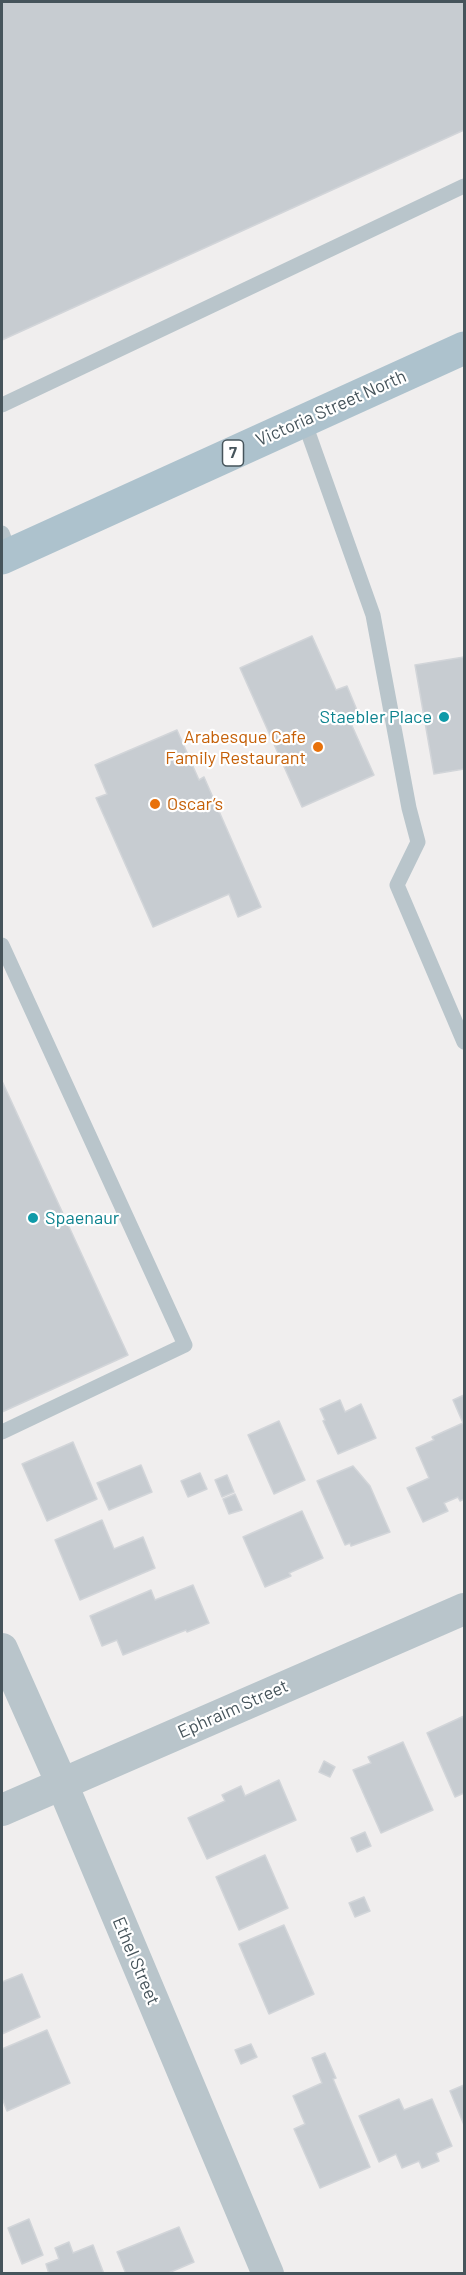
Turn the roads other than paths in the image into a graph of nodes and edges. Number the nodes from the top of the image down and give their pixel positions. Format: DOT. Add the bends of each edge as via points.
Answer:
graph roads {
  1 [pos="465,186"];
  2 [pos="465,348"];
  3 [pos="2,405"];
  4 [pos="304,421"];
  5 [pos="4,548"];
  6 [pos="2,945"];
  7 [pos="465,1042"];
  8 [pos="2,1432"];
  9 [pos="465,1609"];
  10 [pos="2,1649"];
  11 [pos="62,1784"];
  12 [pos="2,1810"];
  13 [pos="268,2274"];
  1 -- 3 [label="lane"];
  2 -- 4 [label="main road, Victoria Street North / 7"];
  4 -- 5 [label="main road, Victoria Street North / 7"];
  4 -- 7 [label="lane" via="373,615 418,842 397,885"];
  6 -- 8 [label="lane" via="185,1346"];
  9 -- 11 [label="street, Ephraim Street"];
  10 -- 11 [label="street, Ethel Street"];
  11 -- 12 [label="street, Ephraim Street"];
  11 -- 13 [label="street, Ethel Street"];
}
